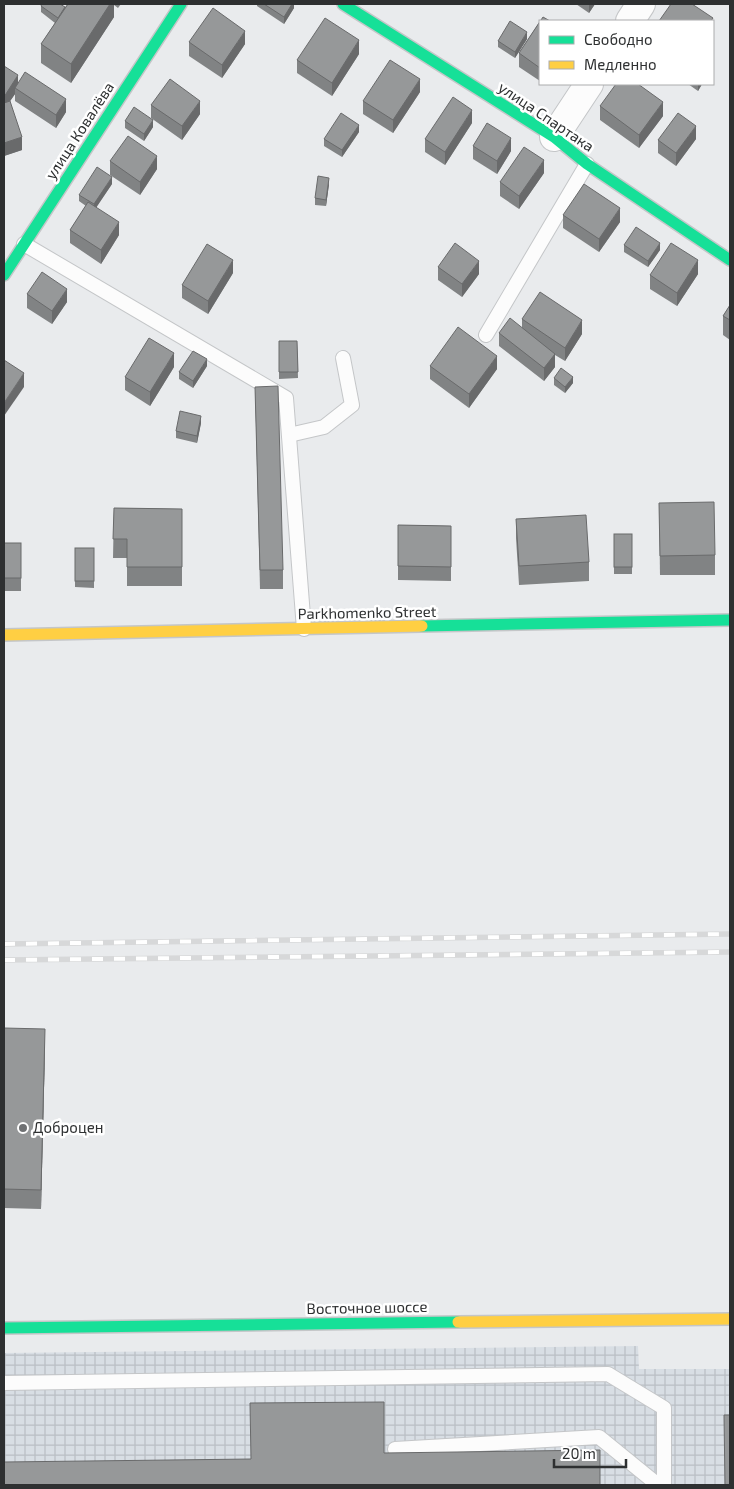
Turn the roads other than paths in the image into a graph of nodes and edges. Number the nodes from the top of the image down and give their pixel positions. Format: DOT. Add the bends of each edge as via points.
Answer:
graph roads {
  1 [pos="181,4"];
  2 [pos="343,4"];
  3 [pos="642,4"];
  4 [pos="631,20"];
  5 [pos="588,85"];
  6 [pos="554,137"];
  7 [pos="587,164"];
  8 [pos="24,244"];
  9 [pos="730,260"];
  10 [pos="4,276"];
  11 [pos="486,335"];
  12 [pos="343,358"];
  13 [pos="289,435"];
  14 [pos="730,620"];
  15 [pos="304,629"];
  16 [pos="4,635"];
  17 [pos="730,1319"];
  18 [pos="4,1328"];
  19 [pos="4,1383"];
  20 [pos="395,1449"];
  21 [pos="658,1485"];
  22 [pos="664,1485"];
  1 -- 8 [label="main road, улица Ковалёва"];
  2 -- 6 [label="main road, улица Спартака"];
  3 -- 4 [label="street"];
  5 -- 6 [label="street"];
  6 -- 7 [label="main road, улица Спартака"];
  7 -- 9 [label="main road, улица Спартака"];
  7 -- 11 [label="lane"];
  8 -- 10 [label="main road, улица Ковалёва"];
  8 -- 13 [label="lane" via="286,398"];
  12 -- 13 [label="lane" via="352,405 324,427"];
  13 -- 15 [label="lane"];
  14 -- 15 [label="main road, Parkhomenko Street"];
  15 -- 16 [label="main road, Parkhomenko Street"];
  17 -- 18 [label="main road, Восточное шоссе"];
  19 -- 22 [label="lane" via="608,1374 664,1408"];
  20 -- 21 [label="lane" via="599,1437"];
}
